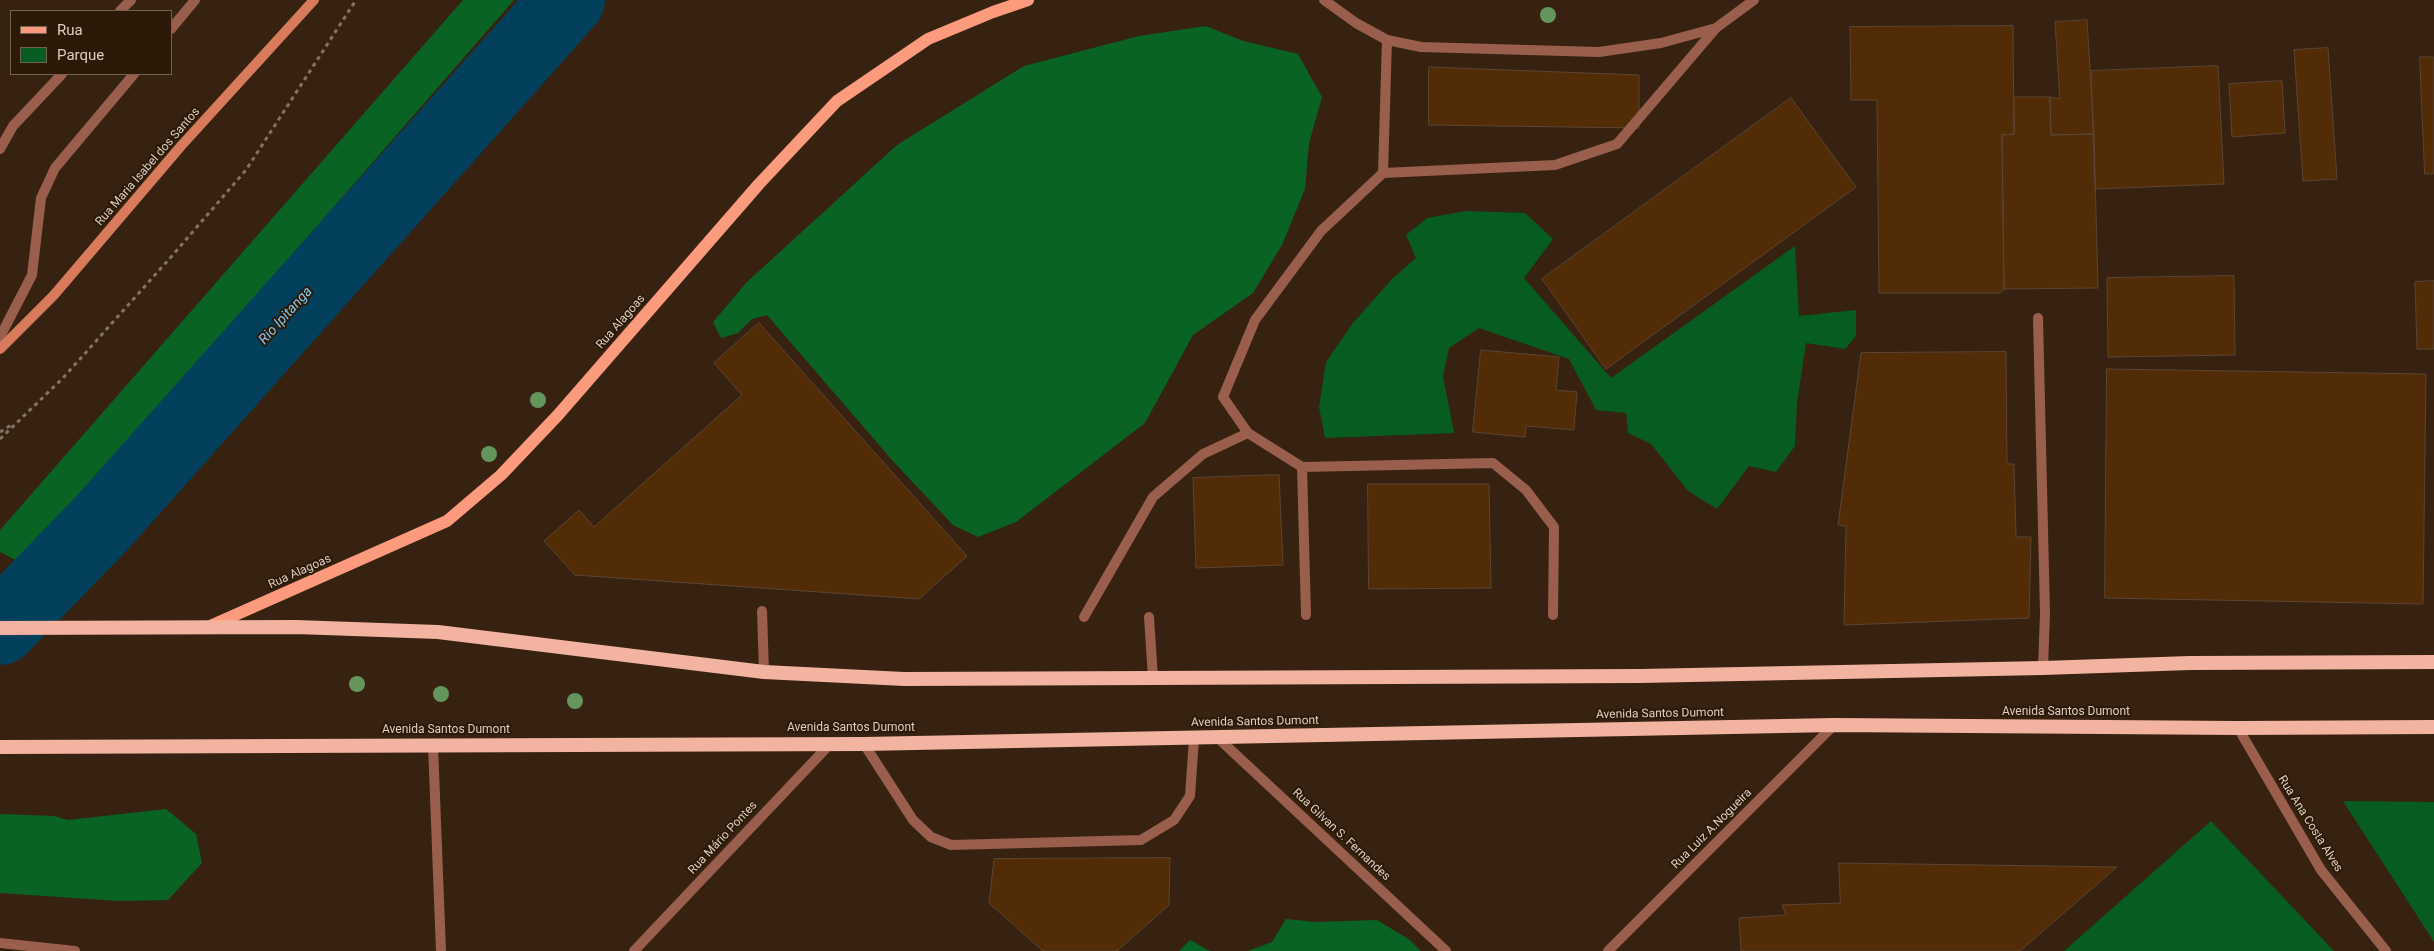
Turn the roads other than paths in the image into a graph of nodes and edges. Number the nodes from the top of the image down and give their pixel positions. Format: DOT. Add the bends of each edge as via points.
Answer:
graph roads {
  1 [pos="131,0"];
  2 [pos="195,0"];
  3 [pos="314,0"];
  4 [pos="1028,0"];
  5 [pos="1324,0"];
  6 [pos="1754,0"];
  7 [pos="121,10"];
  8 [pos="172,28"];
  9 [pos="1716,28"];
  10 [pos="1387,40"];
  11 [pos="61,75"];
  12 [pos="133,75"];
  13 [pos="0,149"];
  14 [pos="1383,173"];
  15 [pos="2038,318"];
  16 [pos="0,337"];
  17 [pos="0,349"];
  18 [pos="1248,433"];
  19 [pos="1302,467"];
  20 [pos="762,611"];
  21 [pos="1553,614"];
  22 [pos="1306,616"];
  23 [pos="1084,617"];
  24 [pos="1149,617"];
  25 [pos="208,627"];
  26 [pos="0,628"];
  27 [pos="2434,662"];
  28 [pos="2043,668"];
  29 [pos="764,672"];
  30 [pos="1153,678"];
  31 [pos="1834,725"];
  32 [pos="2434,727"];
  33 [pos="2238,728"];
  34 [pos="1218,738"];
  35 [pos="1194,739"];
  36 [pos="831,743"];
  37 [pos="864,744"];
  38 [pos="433,745"];
  39 [pos="0,747"];
  40 [pos="0,943"];
  41 [pos="75,951"];
  42 [pos="441,951"];
  43 [pos="634,951"];
  44 [pos="1446,951"];
  45 [pos="1608,951"];
  46 [pos="2386,951"];
  1 -- 7 [label="street"];
  2 -- 8 [label="street"];
  3 -- 17 [label="main road, Rua Maria Isabel dos Santos" via="181,146 54,295"];
  4 -- 25 [label="main road, Rua Alagoas" via="928,39 837,101 759,184 558,416 501,475 447,521"];
  5 -- 10 [label="street"];
  6 -- 9 [label="street"];
  9 -- 10 [label="street" via="1661,42 1599,52 1421,47"];
  9 -- 14 [label="street" via="1617,144 1555,165"];
  10 -- 14 [label="street"];
  11 -- 13 [label="street" via="13,126"];
  12 -- 16 [label="street" via="55,168 41,198 32,275"];
  14 -- 18 [label="street" via="1321,231 1255,320 1223,397"];
  15 -- 28 [label="street"];
  18 -- 19 [label="street"];
  18 -- 23 [label="street" via="1204,454 1153,497"];
  19 -- 21 [label="street" via="1493,463 1526,490 1554,527"];
  19 -- 22 [label="street"];
  20 -- 29 [label="street"];
  24 -- 30 [label="street"];
  25 -- 26 [label="highway"];
  25 -- 29 [label="highway" via="438,632"];
  27 -- 28 [label="highway" via="2190,663"];
  28 -- 30 [label="highway" via="1640,676"];
  29 -- 30 [label="highway" via="904,679"];
  31 -- 33 [label="highway, Avenida Santos Dumont"];
  31 -- 34 [label="highway, Avenida Santos Dumont"];
  31 -- 45 [label="street, Rua Luiz A.Nogueira"];
  32 -- 33 [label="highway, Avenida Santos Dumont"];
  33 -- 46 [label="street, Rua Ana Costa Alves" via="2321,870"];
  34 -- 35 [label="highway, Avenida Santos Dumont"];
  34 -- 44 [label="street, Rua Gilvan S. Fernandes"];
  35 -- 37 [label="highway, Avenida Santos Dumont"];
  35 -- 37 [label="street" via="1190,796 1174,820 1141,840 951,845 931,837 913,820"];
  36 -- 37 [label="highway, Avenida Santos Dumont"];
  36 -- 38 [label="highway, Avenida Santos Dumont"];
  36 -- 43 [label="street, Rua Mário Pontes"];
  38 -- 39 [label="highway, Avenida Santos Dumont"];
  38 -- 42 [label="street"];
  40 -- 41 [label="street"];
}
